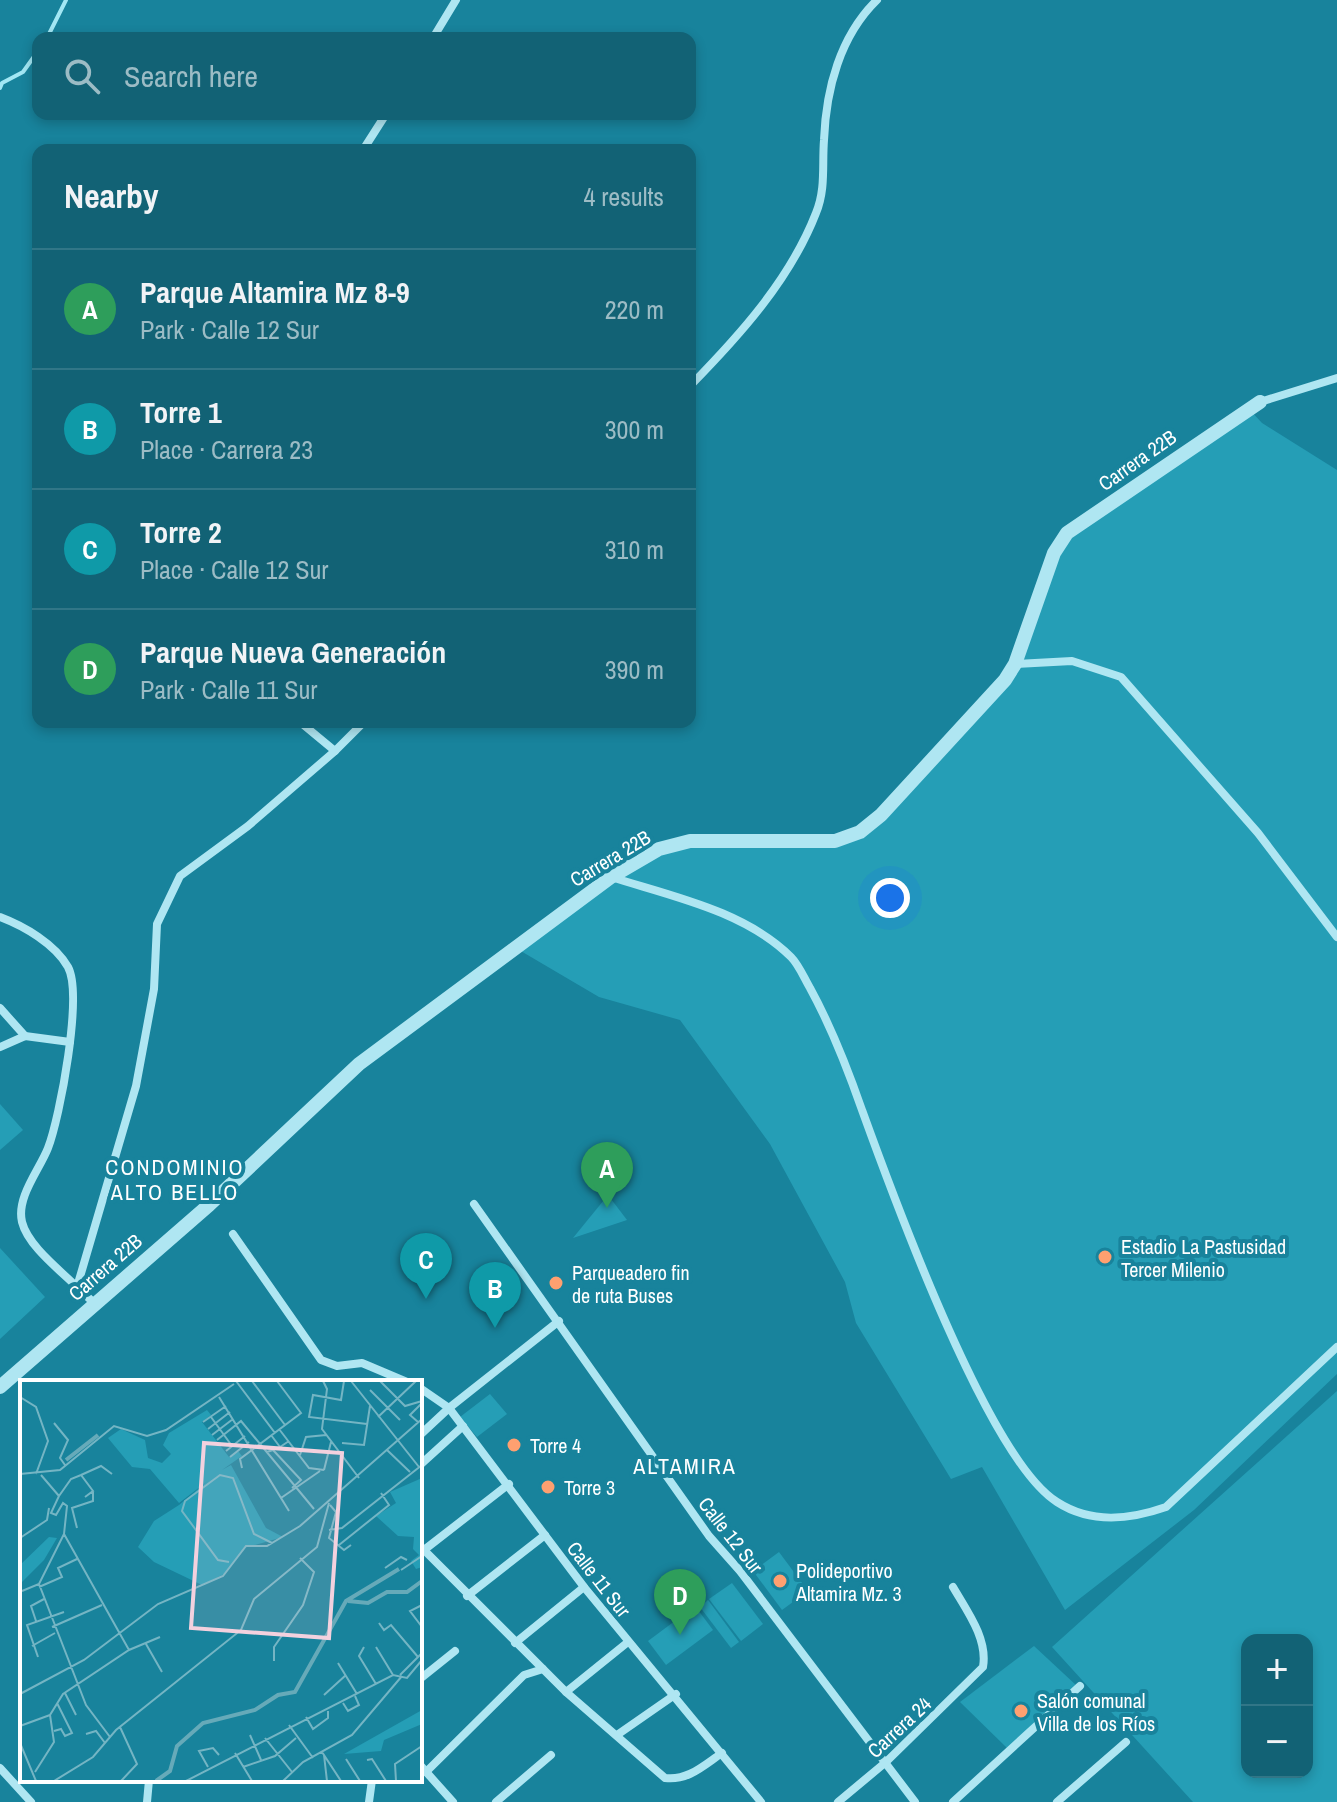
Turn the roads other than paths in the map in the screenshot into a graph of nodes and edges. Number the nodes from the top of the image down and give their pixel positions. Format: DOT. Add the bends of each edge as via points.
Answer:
graph roads {
  1 [pos="456,0"];
  2 [pos="877,0"];
  3 [pos="437,32"];
  4 [pos="382,120"];
  5 [pos="367,144"];
  6 [pos="1337,378"];
  7 [pos="696,380"];
  8 [pos="1260,402"];
  9 [pos="1015,664"];
  10 [pos="307,728"];
  11 [pos="358,728"];
  12 [pos="335,751"];
  13 [pos="611,877"];
  14 [pos="0,917"];
  15 [pos="1337,937"];
  16 [pos="0,1008"];
  17 [pos="25,1036"];
  18 [pos="70,1042"];
  19 [pos="0,1047"];
  20 [pos="474,1204"];
  21 [pos="233,1234"];
  22 [pos="77,1287"];
  23 [pos="94,1303"];
  24 [pos="559,1321"];
  25 [pos="1337,1347"];
  26 [pos="402,1380"];
  27 [pos="0,1387"];
  28 [pos="422,1389"];
  29 [pos="449,1408"];
  30 [pos="463,1426"];
  31 [pos="422,1433"];
  32 [pos="422,1463"];
  33 [pos="509,1484"];
  34 [pos="545,1535"];
  35 [pos="422,1548"];
  36 [pos="584,1587"];
  37 [pos="953,1587"];
  38 [pos="467,1596"];
  39 [pos="628,1642"];
  40 [pos="515,1643"];
  41 [pos="455,1651"];
  42 [pos="543,1669"];
  43 [pos="422,1677"];
  44 [pos="1080,1686"];
  45 [pos="566,1692"];
  46 [pos="676,1694"];
  47 [pos="617,1735"];
  48 [pos="1126,1742"];
  49 [pos="722,1753"];
  50 [pos="551,1755"];
  51 [pos="886,1762"];
  52 [pos="0,1768"];
  53 [pos="423,1768"];
  54 [pos="149,1782"];
  55 [pos="372,1782"];
  56 [pos="1064,1800"];
  57 [pos="31,1802"];
  58 [pos="147,1802"];
  59 [pos="369,1802"];
  60 [pos="453,1802"];
  61 [pos="496,1802"];
  62 [pos="761,1802"];
  63 [pos="838,1802"];
  64 [pos="915,1802"];
  65 [pos="953,1802"];
  1 -- 3 [label="street"];
  2 -- 7 [label="street" via="847,40 827,98 822,197 816,215 749,325"];
  4 -- 5 [label="street"];
  6 -- 8 [label="street"];
  8 -- 9 [label="street, Carrera 22B" via="1067,533 1054,553"];
  9 -- 13 [label="street, Carrera 22B" via="860,832 835,841 690,841 659,849"];
  9 -- 15 [label="street" via="1072,661 1121,677 1258,833"];
  10 -- 12 [label="street"];
  11 -- 12 [label="street"];
  12 -- 22 [label="street" via="180,876 157,924 154,989 136,1086"];
  13 -- 23 [label="street, Carrera 22B" via="359,1064 209,1205"];
  13 -- 25 [label="street" via="733,920 763,934 794,959 835,1032 896,1204 969,1372 1034,1482 1058,1503 1097,1518 1140,1516 1166,1507"];
  14 -- 18 [label="street" via="31,931 67,965 73,1000"];
  16 -- 17 [label="street"];
  17 -- 18 [label="street"];
  17 -- 19 [label="street"];
  18 -- 22 [label="street" via="49,1145 21,1219 26,1233"];
  20 -- 24 [label="street, Calle 12 Sur"];
  21 -- 26 [label="street" via="321,1360 337,1366 362,1363"];
  22 -- 23 [label="street"];
  23 -- 27 [label="street, Carrera 22B"];
  24 -- 29 [label="street"];
  24 -- 51 [label="street, Calle 12 Sur" via="709,1536"];
  28 -- 29 [label="street, Calle 11 Sur"];
  29 -- 30 [label="street, Calle 11 Sur"];
  29 -- 31 [label="street"];
  30 -- 32 [label="street"];
  30 -- 33 [label="street, Calle 11 Sur"];
  33 -- 34 [label="street, Calle 11 Sur"];
  33 -- 35 [label="street"];
  34 -- 36 [label="street, Calle 11 Sur"];
  34 -- 38 [label="street"];
  35 -- 38 [label="street"];
  36 -- 39 [label="street, Calle 11 Sur"];
  36 -- 40 [label="street"];
  37 -- 51 [label="street, Carrera 24" via="985,1657 979,1674"];
  38 -- 40 [label="street"];
  39 -- 45 [label="street"];
  39 -- 46 [label="street, Calle 11 Sur"];
  40 -- 42 [label="street"];
  41 -- 43 [label="street"];
  42 -- 45 [label="street"];
  42 -- 53 [label="street" via="524,1675"];
  44 -- 65 [label="street"];
  45 -- 47 [label="street"];
  46 -- 47 [label="street"];
  46 -- 49 [label="street, Calle 11 Sur"];
  47 -- 49 [label="street" via="665,1778 690,1775"];
  48 -- 56 [label="street"];
  49 -- 62 [label="street, Calle 11 Sur"];
  50 -- 61 [label="street"];
  51 -- 63 [label="street, Carrera 24"];
  51 -- 64 [label="street, Calle 12 Sur"];
  52 -- 57 [label="street"];
  53 -- 60 [label="street"];
  54 -- 58 [label="street"];
  55 -- 59 [label="street"];
}
